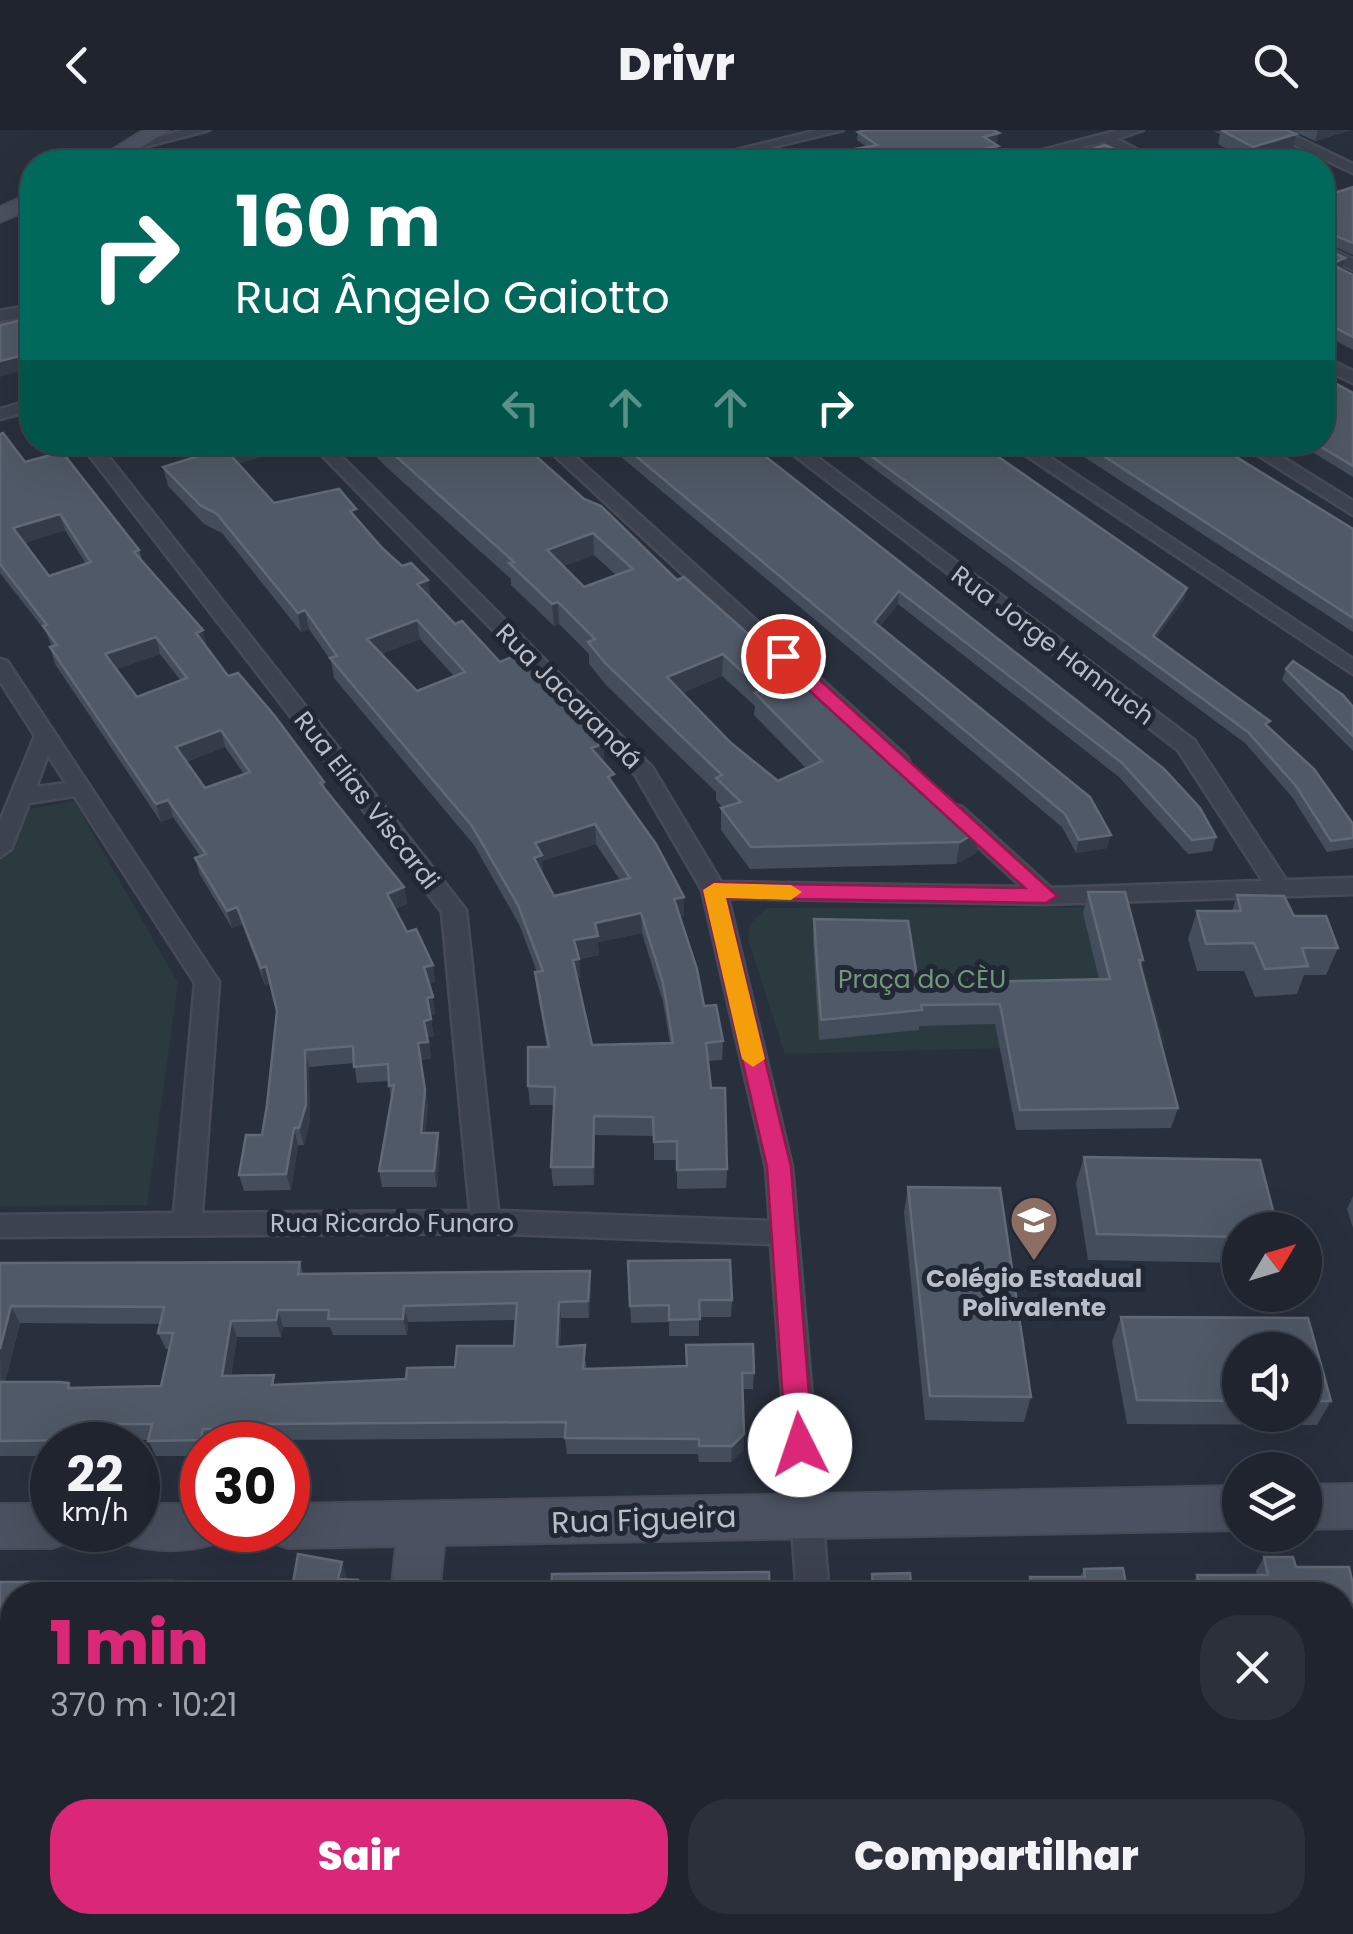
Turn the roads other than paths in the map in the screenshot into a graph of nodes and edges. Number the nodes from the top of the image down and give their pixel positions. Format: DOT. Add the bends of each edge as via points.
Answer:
graph roads {
  1 [pos="159,130"];
  2 [pos="202,130"];
  3 [pos="836,130"];
  4 [pos="1136,130"];
  5 [pos="1271,130"];
  6 [pos="1105,138"];
  7 [pos="140,144"];
  8 [pos="766,146"];
  9 [pos="128,150"];
  10 [pos="748,150"];
  11 [pos="772,150"];
  12 [pos="1054,150"];
  13 [pos="1129,150"];
  14 [pos="1314,150"];
  15 [pos="97,455"];
  16 [pos="330,455"];
  17 [pos="562,455"];
  18 [pos="801,455"];
  19 [pos="1034,455"];
  20 [pos="1266,455"];
  21 [pos="1353,508"];
  22 [pos="0,666"];
  23 [pos="1353,668"];
  24 [pos="44,738"];
  25 [pos="914,776"];
  26 [pos="77,788"];
  27 [pos="21,796"];
  28 [pos="944,802"];
  29 [pos="0,849"];
  30 [pos="1353,886"];
  31 [pos="1279,888"];
  32 [pos="714,890"];
  33 [pos="1046,896"];
  34 [pos="485,1222"];
  35 [pos="187,1224"];
  36 [pos="0,1226"];
  37 [pos="784,1233"];
  38 [pos="1353,1506"];
  39 [pos="1322,1507"];
  40 [pos="1222,1508"];
  41 [pos="804,1516"];
  42 [pos="0,1526"];
  43 [pos="30,1526"];
  44 [pos="310,1526"];
  45 [pos="422,1526"];
  46 [pos="417,1582"];
  47 [pos="811,1582"];
  1 -- 7 [label="street"];
  2 -- 7 [label="street"];
  3 -- 8 [label="street"];
  4 -- 6 [label="street"];
  5 -- 14 [label="street"];
  6 -- 12 [label="street"];
  6 -- 13 [label="street"];
  7 -- 9 [label="street"];
  8 -- 10 [label="street"];
  8 -- 11 [label="street"];
  15 -- 34 [label="street, Rua Elias Viscardi" via="454,910"];
  16 -- 32 [label="street, Rua Jacarandá" via="644,772"];
  17 -- 25 [label="street"];
  18 -- 31 [label="street, Rua Jorge Hannuch" via="1186,745"];
  19 -- 23 [label="street"];
  20 -- 21 [label="street"];
  22 -- 24 [label="street"];
  24 -- 26 [label="street"];
  24 -- 27 [label="street"];
  26 -- 27 [label="street"];
  26 -- 35 [label="street" via="207,982"];
  27 -- 29 [label="street"];
  28 -- 33 [label="street"];
  30 -- 31 [label="street"];
  31 -- 33 [label="street"];
  32 -- 33 [label="street"];
  32 -- 37 [label="street, Rua Jacarandá" via="779,1167"];
  34 -- 35 [label="street, Rua Ricardo Funaro"];
  34 -- 37 [label="street, Rua Ricardo Funaro"];
  35 -- 36 [label="street, Rua Ricardo Funaro"];
  37 -- 41 [label="street, Rua Jacarandá"];
  38 -- 39 [label="street"];
  40 -- 41 [label="street, Rua Figueira"];
  41 -- 45 [label="street, Rua Figueira"];
  41 -- 47 [label="street, Rua Jacarandá"];
  42 -- 43 [label="street"];
  44 -- 45 [label="street, Rua Figueira"];
  45 -- 46 [label="street"];
}
